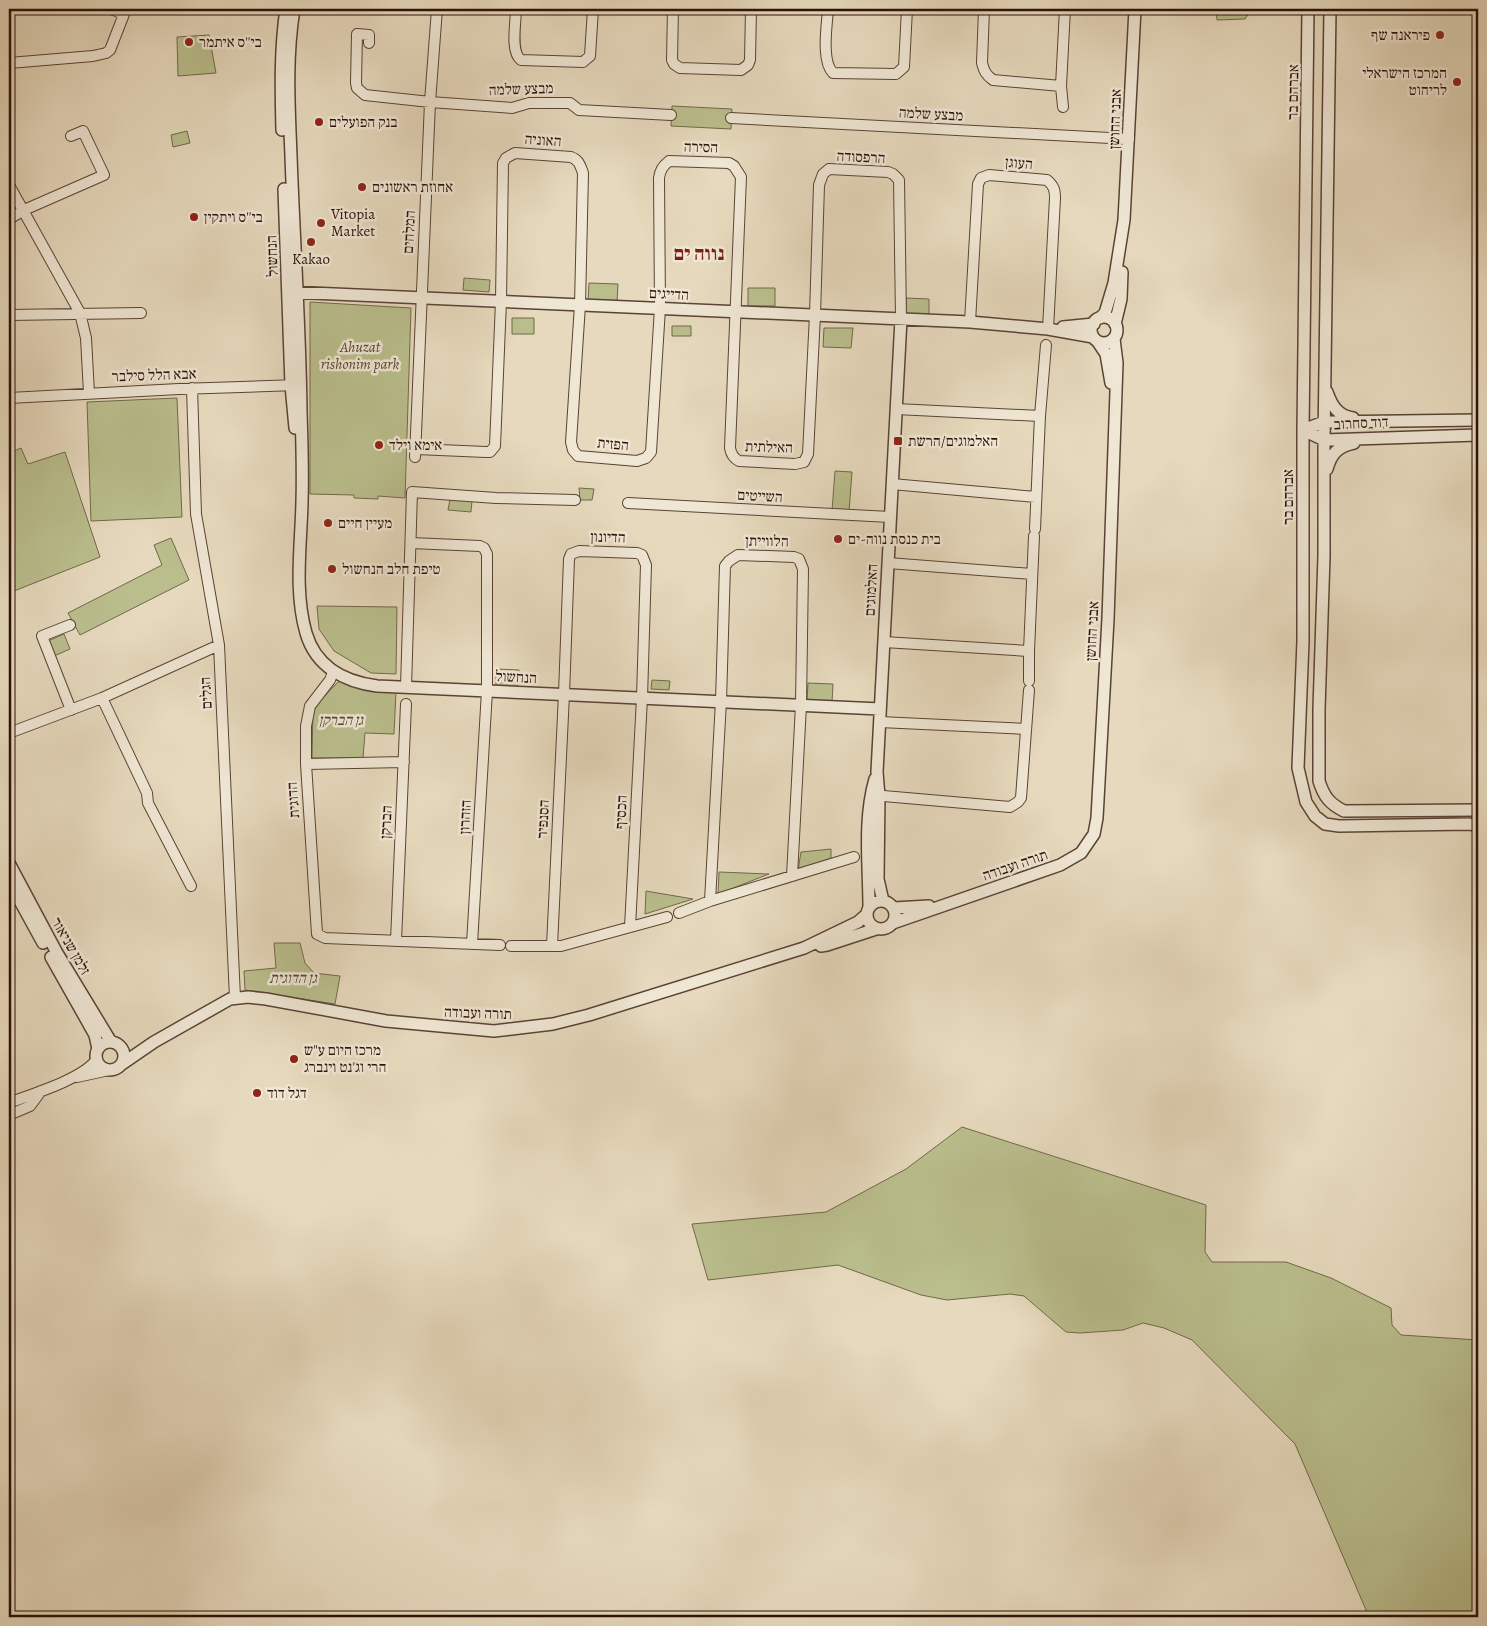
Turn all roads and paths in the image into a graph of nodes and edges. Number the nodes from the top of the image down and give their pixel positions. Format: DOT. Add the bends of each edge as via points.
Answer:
graph roads {
  1 [pos="111,9"];
  2 [pos="286,9"];
  3 [pos="294,9"];
  4 [pos="437,9"];
  5 [pos="516,9"];
  6 [pos="593,9"];
  7 [pos="673,9"];
  8 [pos="751,9"];
  9 [pos="828,9"];
  10 [pos="907,9"];
  11 [pos="984,9"];
  12 [pos="1065,9"];
  13 [pos="1134,9"];
  14 [pos="1308,9"];
  15 [pos="1330,9"];
  16 [pos="125,11"];
  17 [pos="369,43"];
  18 [pos="9,63"];
  19 [pos="1061,86"];
  20 [pos="430,102"];
  21 [pos="1063,107"];
  22 [pos="671,115"];
  23 [pos="732,118"];
  24 [pos="71,136"];
  25 [pos="1129,140"];
  26 [pos="9,185"];
  27 [pos="24,210"];
  28 [pos="9,219"];
  29 [pos="1122,230"];
  30 [pos="293,292"];
  31 [pos="421,298"];
  32 [pos="501,302"];
  33 [pos="580,305"];
  34 [pos="660,308"];
  35 [pos="736,312"];
  36 [pos="80,313"];
  37 [pos="141,313"];
  38 [pos="9,315"];
  39 [pos="815,315"];
  40 [pos="900,319"];
  41 [pos="1097,321"];
  42 [pos="970,322"];
  43 [pos="1115,324"];
  44 [pos="1048,329"];
  45 [pos="1096,339"];
  46 [pos="1114,339"];
  47 [pos="1046,345"];
  48 [pos="1325,379"];
  49 [pos="296,385"];
  50 [pos="192,388"];
  51 [pos="89,393"];
  52 [pos="9,398"];
  53 [pos="896,409"];
  54 [pos="1040,416"];
  55 [pos="1116,417"];
  56 [pos="1478,420"];
  57 [pos="1377,421"];
  58 [pos="1324,422"];
  59 [pos="1303,430"];
  60 [pos="1478,435"];
  61 [pos="1395,437"];
  62 [pos="1324,440"];
  63 [pos="1324,483"];
  64 [pos="892,484"];
  65 [pos="1036,497"];
  66 [pos="574,500"];
  67 [pos="628,503"];
  68 [pos="890,517"];
  69 [pos="410,543"];
  70 [pos="888,563"];
  71 [pos="1032,574"];
  72 [pos="70,625"];
  73 [pos="884,642"];
  74 [pos="219,645"];
  75 [pos="1029,651"];
  76 [pos="333,672"];
  77 [pos="406,687"];
  78 [pos="487,691"];
  79 [pos="564,694"];
  80 [pos="102,698"];
  81 [pos="642,698"];
  82 [pos="721,701"];
  83 [pos="406,704"];
  84 [pos="801,705"];
  85 [pos="880,709"];
  86 [pos="71,710"];
  87 [pos="880,722"];
  88 [pos="1026,729"];
  89 [pos="9,734"];
  90 [pos="404,762"];
  91 [pos="306,764"];
  92 [pos="875,795"];
  93 [pos="1478,810"];
  94 [pos="1478,826"];
  95 [pos="1088,844"];
  96 [pos="854,857"];
  97 [pos="9,863"];
  98 [pos="792,876"];
  99 [pos="9,881"];
  100 [pos="191,886"];
  101 [pos="16,896"];
  102 [pos="710,901"];
  103 [pos="883,901"];
  104 [pos="946,904"];
  105 [pos="894,908"];
  106 [pos="868,911"];
  107 [pos="679,913"];
  108 [pos="667,917"];
  109 [pos="893,923"];
  110 [pos="630,927"];
  111 [pos="876,929"];
  112 [pos="396,941"];
  113 [pos="472,944"];
  114 [pos="500,946"];
  115 [pos="511,946"];
  116 [pos="552,946"];
  117 [pos="804,948"];
  118 [pos="235,998"];
  119 [pos="111,1042"];
  120 [pos="154,1042"];
  121 [pos="124,1051"];
  122 [pos="98,1054"];
  123 [pos="122,1064"];
  124 [pos="109,1070"];
  125 [pos="71,1078"];
  126 [pos="41,1091"];
  127 [pos="9,1103"];
  128 [pos="9,1114"];
  1 -- 16 [label="street"];
  2 -- 30 [label="street, הנחשול" via="280,87"];
  3 -- 30 [label="street, הנחשול" via="289,82"];
  4 -- 20 [label="street, המלחים"];
  5 -- 6 [label="street" via="514,51 517,58 583,62 590,56"];
  7 -- 8 [label="street" via="672,60 676,66 741,70 750,60"];
  9 -- 10 [label="street" via="826,59 833,73 896,74 904,66"];
  11 -- 19 [label="street" via="982,63 987,76 993,80"];
  12 -- 19 [label="street"];
  13 -- 25 [label="street, אבני החושן"];
  14 -- 59 [label="street, אברהם בר"];
  15 -- 48 [label="street"];
  16 -- 18 [label="street" via="113,45 106,53"];
  17 -- 20 [label="street, מבצע שלמה" via="369,35 356,34 356,83 361,92"];
  19 -- 21 [label="street"];
  20 -- 22 [label="street, מבצע שלמה" via="512,108 529,103 570,103 579,110"];
  20 -- 31 [label="street, המלחים"];
  23 -- 25 [label="street, מבצע שלמה"];
  24 -- 27 [label="street" via="83,131 104,175"];
  25 -- 29 [label="street, אבני החושן"];
  26 -- 27 [label="street"];
  27 -- 28 [label="street"];
  27 -- 36 [label="street"];
  29 -- 41 [label="street, אבני החושן" via="1114,283 1105,313"];
  29 -- 43 [label="street, אבני החושן" via="1121,299"];
  30 -- 31 [label="street, הדייגים"];
  30 -- 49 [label="street, הנחשול"];
  31 -- 32 [label="street, הדייגים"];
  31 -- 32 [label="street, המלחים" via="415,453 490,452 495,446"];
  32 -- 33 [label="street, הדייגים"];
  32 -- 33 [label="street, האוניה" via="502,163 516,153 571,157 580,165"];
  33 -- 34 [label="street, הדייגים"];
  33 -- 34 [label="street, הפזית" via="572,446 578,456 638,461 651,452"];
  34 -- 35 [label="street, הדייגים"];
  34 -- 35 [label="street, הסירה" via="660,172 669,161 729,164 734,166 740,177"];
  35 -- 39 [label="street, הדייגים"];
  35 -- 39 [label="street, האילתית" via="731,452 739,461 795,464 804,462 808,454"];
  36 -- 37 [label="street"];
  36 -- 38 [label="street"];
  36 -- 51 [label="street" via="86,338"];
  39 -- 40 [label="street, הדייגים"];
  39 -- 40 [label="street, הרפסודה" via="820,179 829,169 879,171 894,174 899,180"];
  40 -- 42 [label="street, הדייגים"];
  40 -- 53 [label="street, האלמוגים"];
  41 -- 43 [label="street" via="1109,318"];
  41 -- 44 [label="street, הדייגים"];
  41 -- 45 [label="street" via="1092,330"];
  42 -- 44 [label="street, הדייגים"];
  42 -- 44 [label="street, העוגן" via="978,184 981,178 989,175 1048,180 1054,188 1055,198"];
  43 -- 46 [label="street" via="1117,332"];
  44 -- 45 [label="street, הדייגים"];
  45 -- 46 [label="street" via="1106,343"];
  45 -- 55 [label="street, אבני החושן" via="1108,360"];
  46 -- 55 [label="street, אבני החושן"];
  47 -- 54 [label="street"];
  48 -- 57 [label="street" via="1327,393 1337,411 1348,417"];
  48 -- 58 [label="street"];
  49 -- 50 [label="street, אבא הלל סילבר"];
  49 -- 76 [label="street, הנחשול" via="302,502 299,582 306,633 317,655"];
  50 -- 51 [label="street, אבא הלל סילבר"];
  50 -- 74 [label="street, הגלים" via="196,514"];
  51 -- 52 [label="street, אבא הלל סילבר"];
  53 -- 54 [label="street"];
  53 -- 64 [label="street, האלמוגים"];
  54 -- 65 [label="street"];
  55 -- 95 [label="street, אבני החושן" via="1100,785 1094,834"];
  56 -- 57 [label="street, דוד סחרוב"];
  57 -- 58 [label="street, דוד סחרוב"];
  58 -- 59 [label="street, דוד סחרוב"];
  58 -- 62 [label="street"];
  59 -- 62 [label="street, דוד סחרוב"];
  59 -- 94 [label="street, אברהם בר" via="1303,641 1298,768 1306,802 1318,819 1325,824 1339,826"];
  60 -- 61 [label="street, דוד סחרוב"];
  61 -- 62 [label="street, דוד סחרוב"];
  61 -- 63 [label="street" via="1339,448 1330,459"];
  62 -- 63 [label="street"];
  63 -- 93 [label="street" via="1318,776 1323,793 1333,806 1352,812"];
  64 -- 65 [label="street"];
  64 -- 68 [label="street, האלמוגים"];
  65 -- 71 [label="street"];
  66 -- 69 [label="street" via="412,492"];
  67 -- 68 [label="street, השייטים"];
  68 -- 70 [label="street, האלמוגים"];
  69 -- 77 [label="street"];
  69 -- 78 [label="street, הזהרון" via="480,546 486,550"];
  70 -- 71 [label="street"];
  70 -- 73 [label="street, האלמוגים"];
  71 -- 75 [label="street"];
  72 -- 86 [label="street" via="42,636"];
  73 -- 75 [label="street"];
  73 -- 85 [label="street, האלמוגים"];
  74 -- 80 [label="street"];
  74 -- 118 [label="street, הגלים"];
  75 -- 88 [label="street"];
  76 -- 77 [label="street, הנחשול" via="363,684"];
  76 -- 91 [label="street, הדוגית" via="310,706"];
  77 -- 78 [label="street, הנחשול"];
  78 -- 79 [label="street, הנחשול"];
  78 -- 113 [label="street, הזהרון"];
  79 -- 81 [label="street, הנחשול"];
  79 -- 81 [label="street, הדיונון" via="571,554 579,551 627,553 642,555 646,565"];
  79 -- 116 [label="street, הסנפיר"];
  80 -- 86 [label="street"];
  80 -- 100 [label="street" via="147,793 148,803"];
  81 -- 82 [label="street, הנחשול"];
  81 -- 110 [label="street, הכסיף"];
  82 -- 84 [label="street, הנחשול"];
  82 -- 84 [label="street, הלווייתן" via="725,566 738,555 794,557 799,559 803,569"];
  82 -- 102 [label="street"];
  83 -- 90 [label="street, הברקן"];
  84 -- 85 [label="street, הנחשול"];
  84 -- 98 [label="street"];
  85 -- 87 [label="street, האלמוגים"];
  86 -- 89 [label="street"];
  87 -- 88 [label="street"];
  87 -- 92 [label="street, האלמוגים"];
  88 -- 92 [label="street" via="1021,798 1010,807"];
  90 -- 91 [label="street"];
  90 -- 112 [label="street, הברקן"];
  91 -- 112 [label="street, הדוגית" via="317,934 325,938"];
  92 -- 103 [label="street, האלמוגים" via="878,879"];
  92 -- 106 [label="street, האלמוגים" via="867,853"];
  95 -- 104 [label="street, תורה ועבודה" via="1081,853 1060,865"];
  96 -- 98 [label="street"];
  97 -- 101 [label="street, זלמן שניאור"];
  98 -- 102 [label="street"];
  99 -- 101 [label="street, זלמן שניאור"];
  101 -- 119 [label="street, זלמן שניאור" via="57,953"];
  101 -- 122 [label="street, זלמן שניאור" via="95,1035"];
  102 -- 107 [label="street"];
  103 -- 105 [label="street"];
  103 -- 106 [label="street" via="875,902"];
  104 -- 105 [label="street, תורה ועבודה"];
  104 -- 109 [label="street, תורה ועבודה"];
  105 -- 109 [label="street" via="896,916"];
  106 -- 111 [label="street" via="869,924"];
  106 -- 117 [label="street, תורה ועבודה" via="858,922"];
  108 -- 110 [label="street"];
  109 -- 111 [label="street" via="886,929"];
  110 -- 116 [label="street"];
  111 -- 117 [label="street, תורה ועבודה" via="827,946"];
  112 -- 113 [label="street"];
  113 -- 114 [label="street"];
  115 -- 116 [label="street"];
  117 -- 118 [label="street, תורה ועבודה" via="589,1016 494,1031 406,1024 266,999"];
  118 -- 120 [label="street, תורה ועבודה"];
  119 -- 121 [label="street"];
  119 -- 122 [label="street" via="104,1044"];
  120 -- 121 [label="street, תורה ועבודה"];
  120 -- 123 [label="street, תורה ועבודה"];
  121 -- 123 [label="street"];
  122 -- 124 [label="street" via="100,1065"];
  122 -- 125 [label="street" via="92,1066"];
  123 -- 124 [label="street"];
  124 -- 125 [label="street"];
  125 -- 126 [label="street"];
  126 -- 127 [label="street"];
  126 -- 128 [label="street" via="30,1106"];
}
